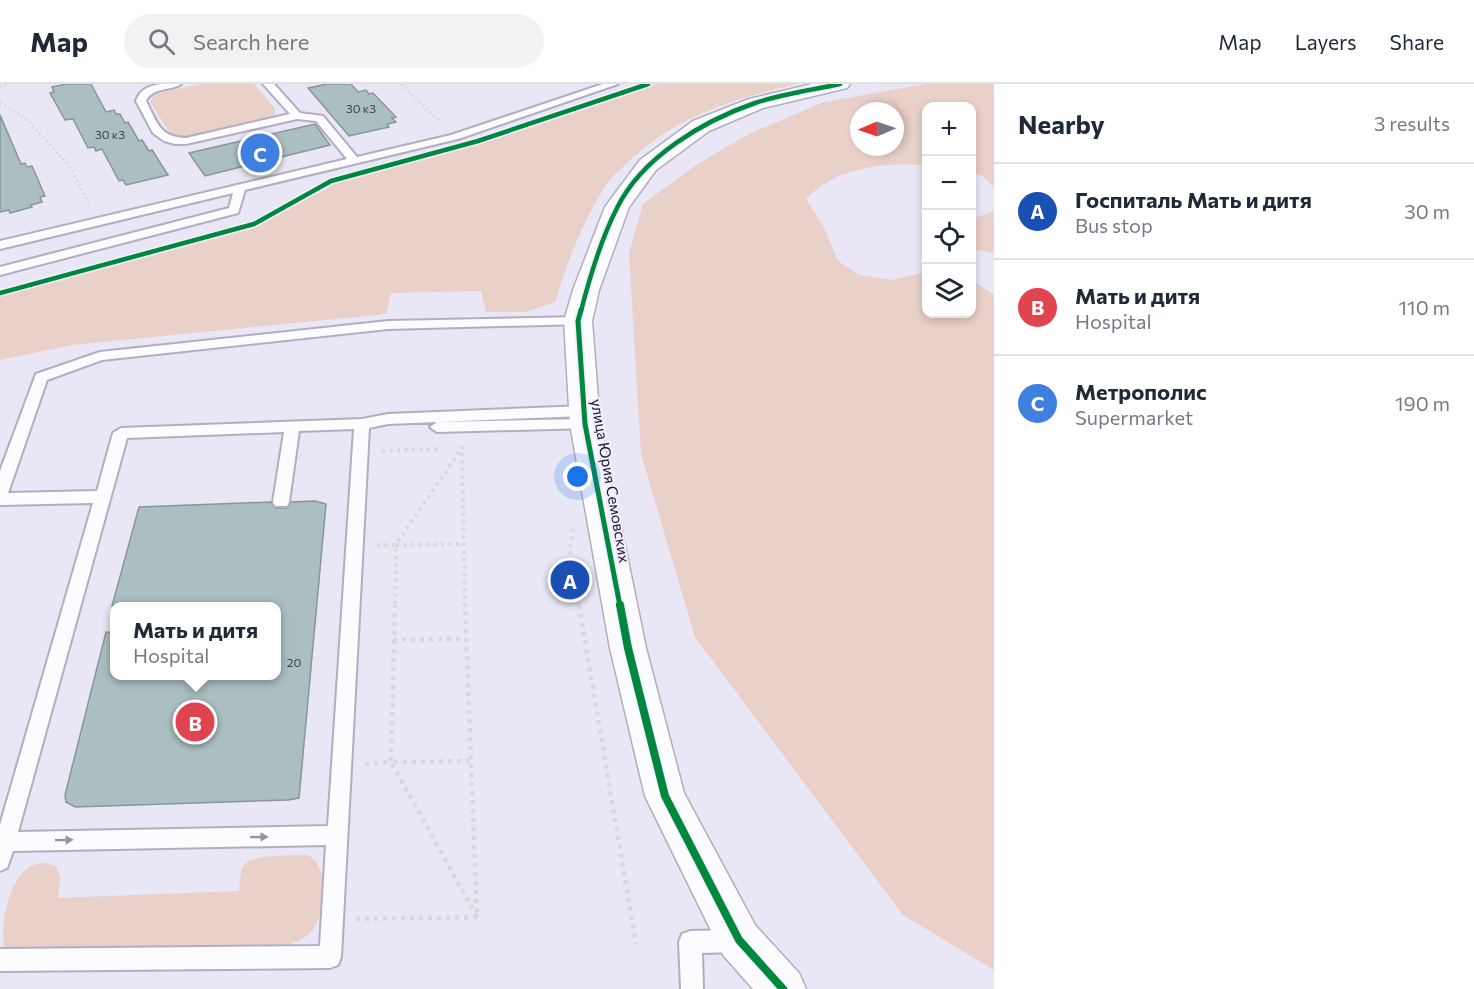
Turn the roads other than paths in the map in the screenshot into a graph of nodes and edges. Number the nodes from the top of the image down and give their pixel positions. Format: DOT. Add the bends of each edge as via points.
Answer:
graph roads {
  1 [pos="176,84"];
  2 [pos="268,84"];
  3 [pos="613,84"];
  4 [pos="840,84"];
  5 [pos="297,116"];
  6 [pos="355,162"];
  7 [pos="240,188"];
  8 [pos="0,245"];
  9 [pos="0,271"];
  10 [pos="578,321"];
  11 [pos="585,417"];
  12 [pos="362,424"];
  13 [pos="292,427"];
  14 [pos="0,493"];
  15 [pos="102,497"];
  16 [pos="0,499"];
  17 [pos="281,502"];
  18 [pos="337,835"];
  19 [pos="2,848"];
  20 [pos="739,940"];
  21 [pos="0,960"];
  22 [pos="692,989"];
  23 [pos="783,989"];
  1 -- 5 [label="lane" via="152,89 141,101 161,137 172,142"];
  2 -- 5 [label="lane"];
  3 -- 6 [label="lane" via="454,137"];
  4 -- 10 [label="street, улица Юрия Семовских" via="756,103 701,126 648,165 617,207"];
  5 -- 6 [label="lane" via="319,117"];
  6 -- 7 [label="lane"];
  7 -- 8 [label="lane"];
  7 -- 9 [label="lane" via="234,210"];
  10 -- 11 [label="street, улица Юрия Семовских"];
  10 -- 14 [label="lane" via="388,325 100,356 41,377"];
  11 -- 12 [label="lane" via="388,418"];
  11 -- 12 [label="lane" via="462,427 386,429"];
  11 -- 20 [label="street, улица Юрия Семовских" via="628,648 665,796"];
  12 -- 13 [label="lane"];
  12 -- 18 [label="lane"];
  13 -- 15 [label="lane" via="121,433"];
  13 -- 17 [label="lane"];
  15 -- 16 [label="lane"];
  15 -- 19 [label="lane"];
  19 -- 18 [label="lane, one-way"];
  18 -- 21 [label="lane" via="330,957"];
  20 -- 22 [label="lane" via="690,942"];
  20 -- 23 [label="street, улица Юрия Семовских"];
}
